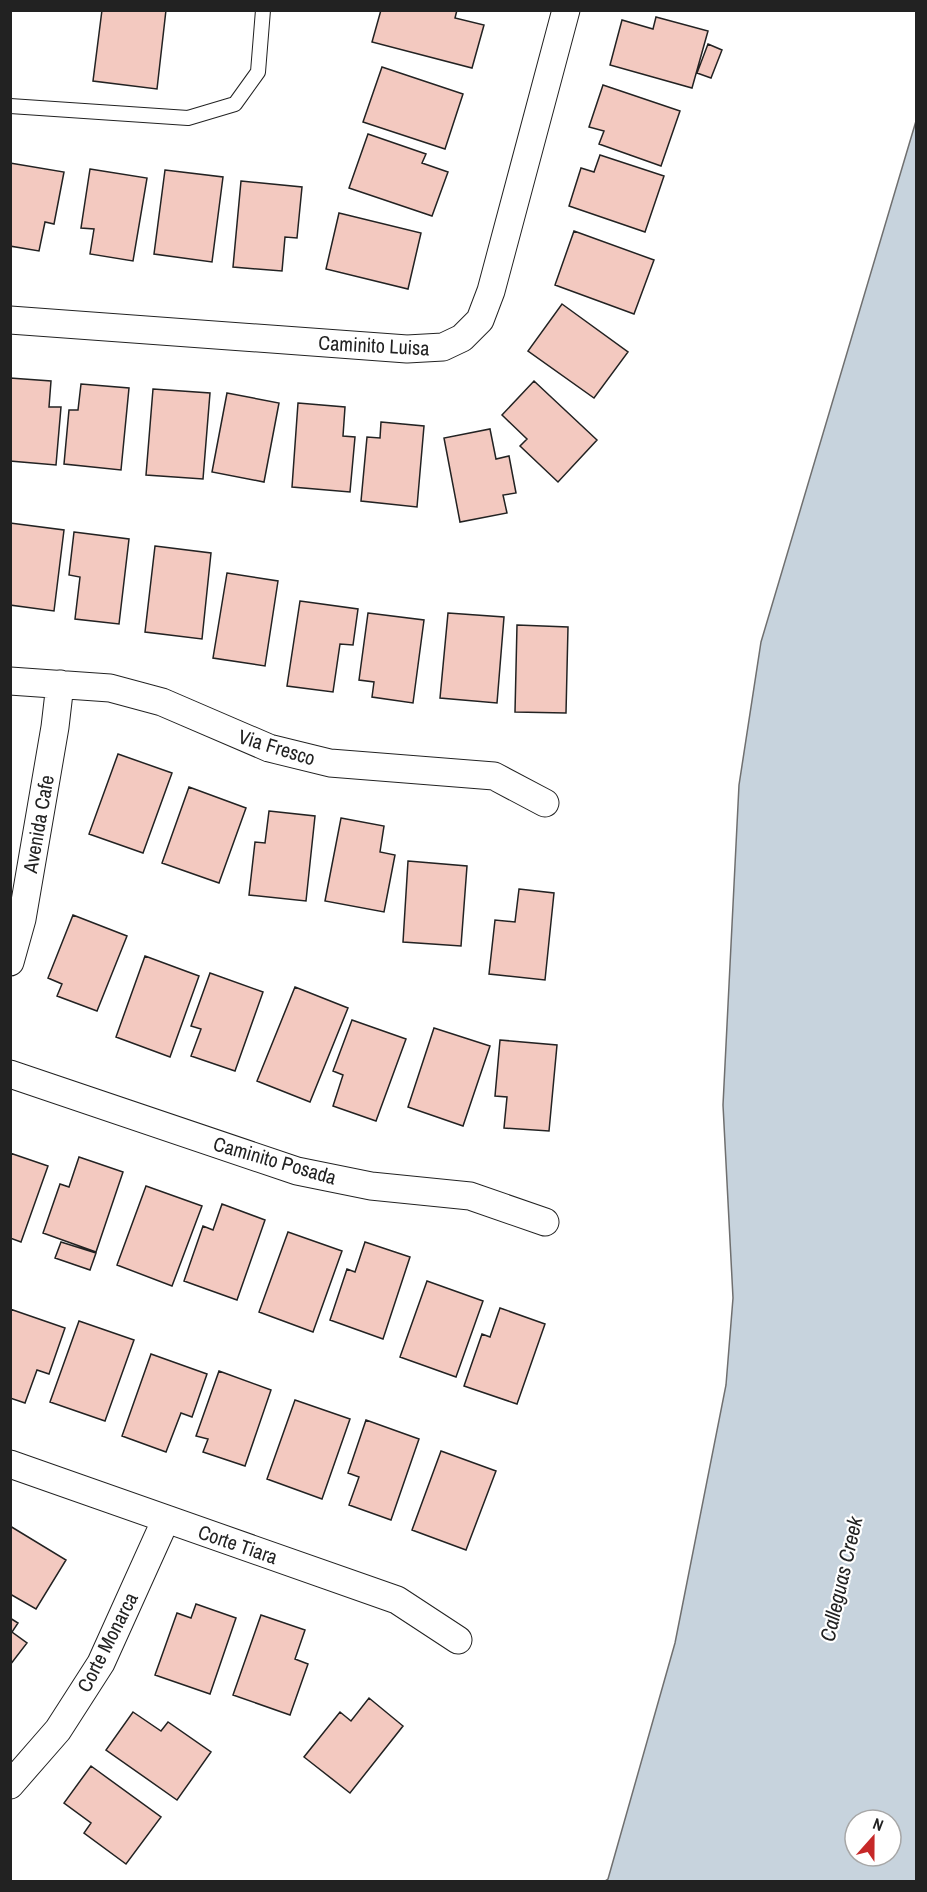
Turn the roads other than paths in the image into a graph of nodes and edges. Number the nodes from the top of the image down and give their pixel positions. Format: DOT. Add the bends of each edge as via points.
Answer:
graph roads {
  1 [pos="263,10"];
  2 [pos="566,10"];
  3 [pos="10,106"];
  4 [pos="10,320"];
  5 [pos="10,681"];
  6 [pos="60,684"];
  7 [pos="545,803"];
  8 [pos="10,962"];
  9 [pos="10,1074"];
  10 [pos="545,1222"];
  11 [pos="10,1464"];
  12 [pos="166,1519"];
  13 [pos="458,1640"];
  14 [pos="10,1785"];
  1 -- 3 [label="lane" via="258,72 235,104 188,118"];
  2 -- 4 [label="street, Caminito Luisa" via="491,291 480,320 462,338 442,347 407,349"];
  5 -- 6 [label="street, Via Fresco"];
  6 -- 7 [label="street, Via Fresco" via="110,688 162,702 268,748 330,763 494,776"];
  6 -- 8 [label="street, Avenida Cafe" via="22,919"];
  9 -- 10 [label="street, Caminito Posada" via="297,1171 371,1186 470,1196"];
  11 -- 12 [label="street, Corte Tiara"];
  12 -- 13 [label="street, Corte Tiara" via="397,1600"];
  12 -- 14 [label="street, Corte Monarca" via="101,1663 58,1730"];
}
